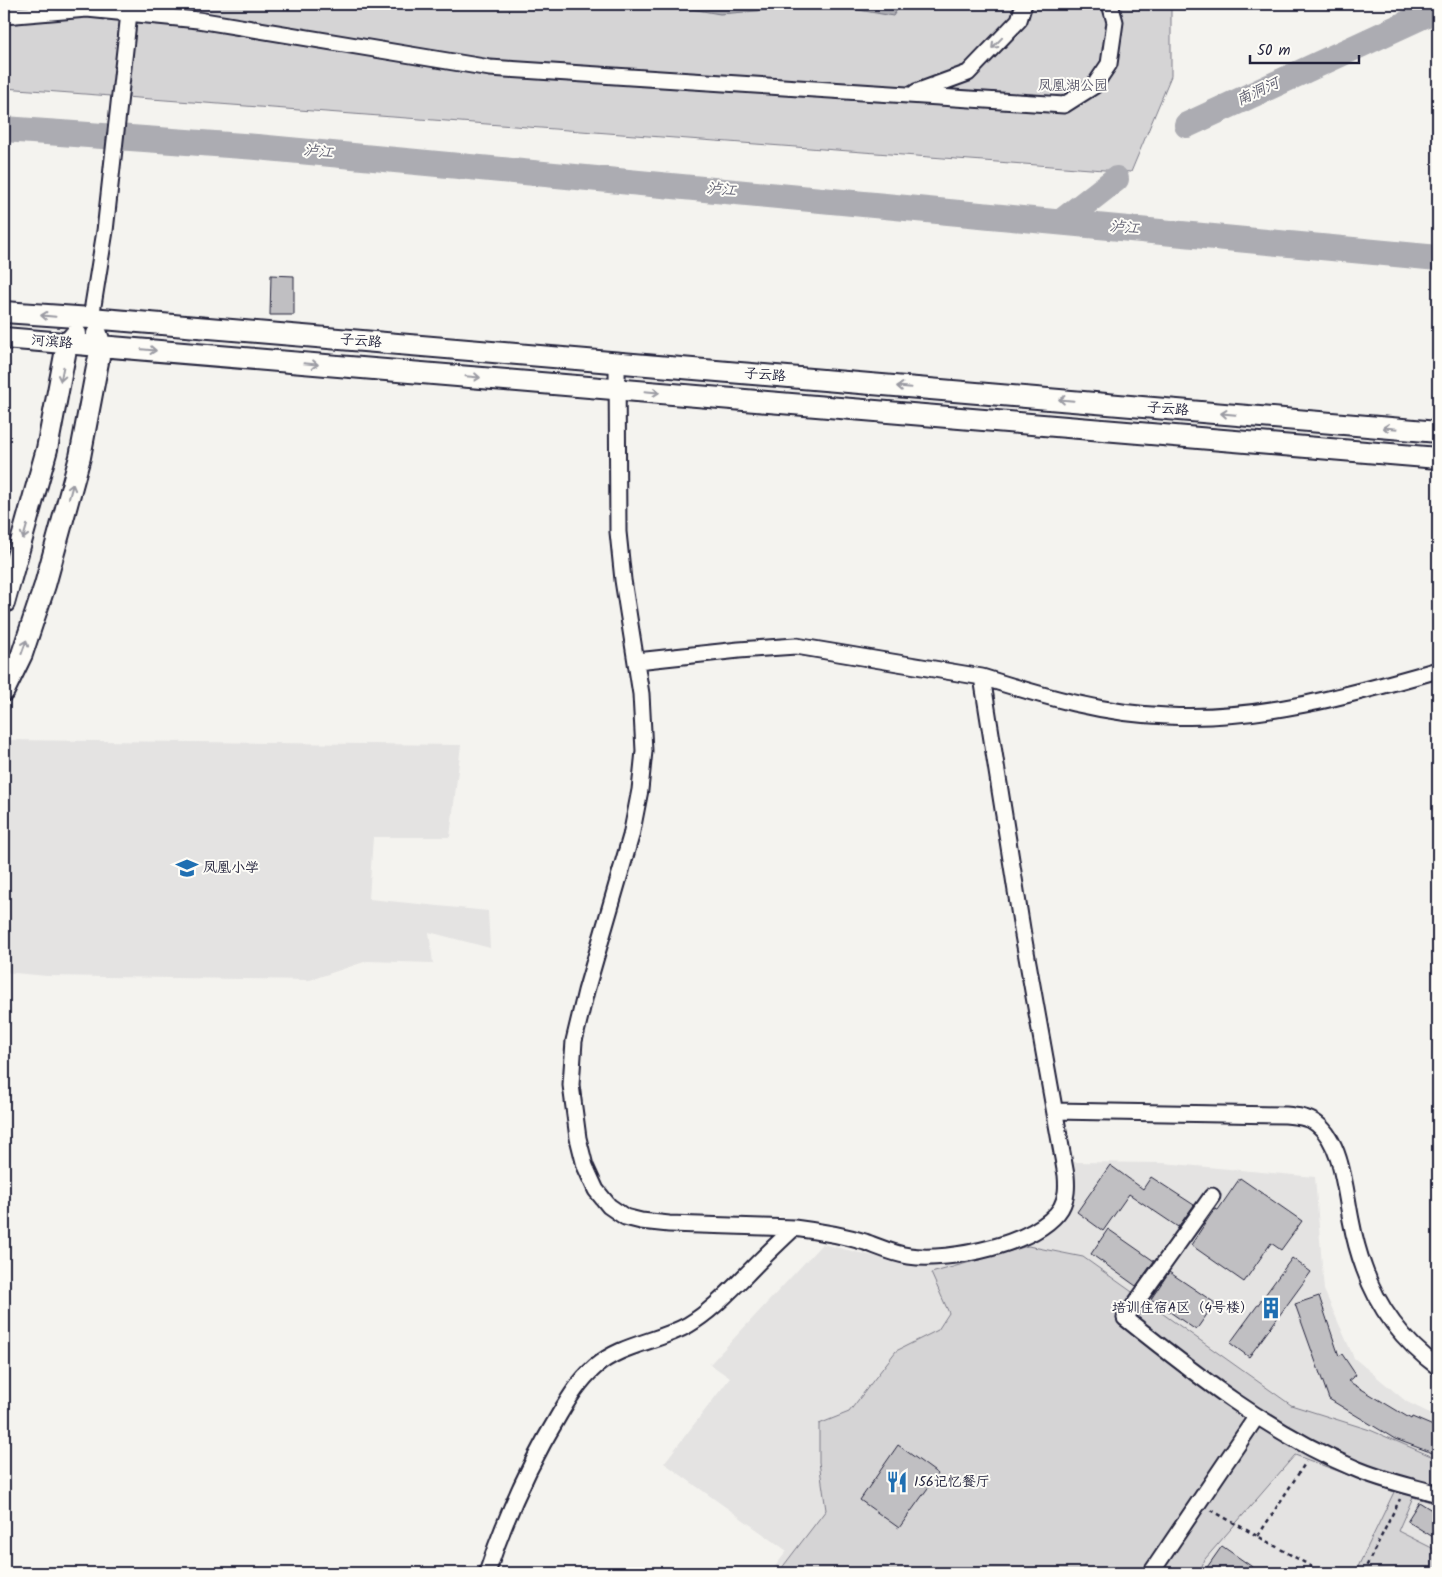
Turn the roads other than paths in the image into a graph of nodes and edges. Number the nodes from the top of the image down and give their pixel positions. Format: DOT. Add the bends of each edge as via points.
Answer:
graph roads {
  1 [pos="1024,4"];
  2 [pos="1110,4"];
  3 [pos="129,13"];
  4 [pos="4,16"];
  5 [pos="910,94"];
  6 [pos="4,312"];
  7 [pos="91,318"];
  8 [pos="4,338"];
  9 [pos="67,344"];
  10 [pos="101,346"];
  11 [pos="617,363"];
  12 [pos="617,389"];
  13 [pos="1438,432"];
  14 [pos="1438,458"];
  15 [pos="4,603"];
  16 [pos="636,661"];
  17 [pos="1438,670"];
  18 [pos="982,677"];
  19 [pos="4,691"];
  20 [pos="1055,1111"];
  21 [pos="1212,1196"];
  22 [pos="794,1228"];
  23 [pos="1438,1367"];
  24 [pos="1257,1416"];
  25 [pos="1438,1494"];
  26 [pos="487,1573"];
  27 [pos="1151,1573"];
  1 -- 5 [label="street, one-way" via="1019,20 968,73"];
  2 -- 5 [label="street" via="1115,22 1110,64 1094,86 1064,105"];
  3 -- 4 [label="street" via="87,9"];
  3 -- 5 [label="street" via="198,20 490,68"];
  3 -- 7 [label="street" via="105,231"];
  7 -- 6 [label="main road, 河滨路, one-way"];
  7 -- 9 [label="main road"];
  7 -- 10 [label="main road"];
  7 -- 11 [label="main road, 子云路"];
  8 -- 9 [label="main road, 河滨路"];
  9 -- 10 [label="main road, 河滨路"];
  9 -- 15 [label="main road, one-way" via="47,449"];
  10 -- 12 [label="main road, 子云路, one-way"];
  19 -- 10 [label="main road, one-way" via="22,654 45,585 80,457"];
  11 -- 12 [label="street"];
  13 -- 11 [label="main road, 子云路, one-way"];
  12 -- 14 [label="main road, 子云路, one-way"];
  12 -- 16 [label="street" via="618,532"];
  16 -- 18 [label="street" via="796,646"];
  16 -- 22 [label="street" via="644,725 640,790 631,836 578,1021 572,1063 571,1086 582,1154 590,1179 602,1199 625,1217 669,1224"];
  17 -- 18 [label="street" via="1305,703 1192,717 1145,715 1099,708"];
  18 -- 20 [label="street"];
  20 -- 22 [label="street" via="1066,1175 1065,1200 1053,1218 1031,1233 970,1253 926,1258 900,1254 842,1236"];
  20 -- 23 [label="street" via="1285,1115 1318,1125 1336,1153 1356,1245 1372,1288 1398,1330"];
  21 -- 24 [label="street" via="1125,1318"];
  22 -- 26 [label="street" via="702,1316 676,1332 614,1354 587,1375 564,1408 527,1474 506,1518"];
  24 -- 25 [label="street" via="1314,1450 1356,1469"];
  24 -- 27 [label="street"];
}
